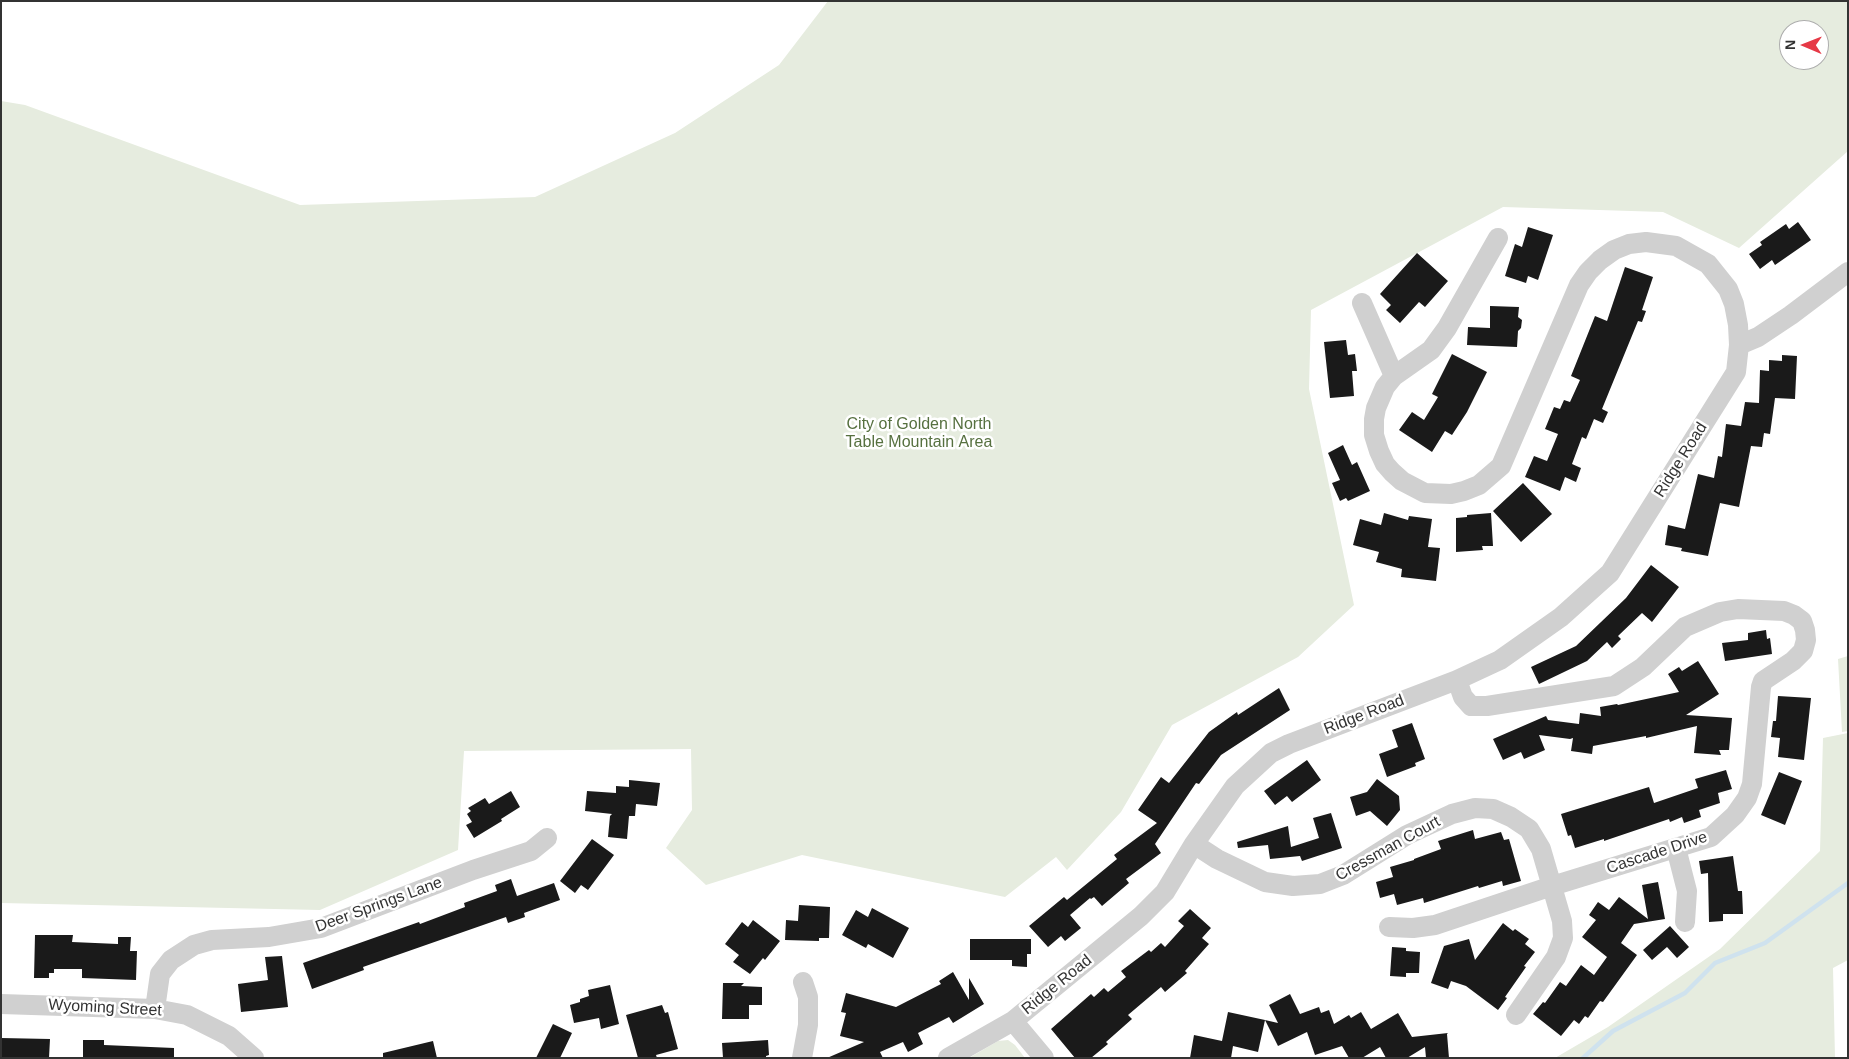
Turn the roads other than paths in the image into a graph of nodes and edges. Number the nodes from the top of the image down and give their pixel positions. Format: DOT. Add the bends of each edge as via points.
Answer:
graph roads {
  1 [pos="1498,238"];
  2 [pos="1848,272"];
  3 [pos="1362,303"];
  4 [pos="1739,345"];
  5 [pos="1394,376"];
  6 [pos="1457,680"];
  7 [pos="547,838"];
  8 [pos="1194,844"];
  9 [pos="1676,848"];
  10 [pos="1552,886"];
  11 [pos="1685,922"];
  12 [pos="1389,927"];
  13 [pos="803,982"];
  14 [pos="1,1004"];
  15 [pos="155,1009"];
  16 [pos="1516,1015"];
  17 [pos="1013,1021"];
  18 [pos="254,1058"];
  19 [pos="802,1058"];
  20 [pos="948,1058"];
  21 [pos="1044,1058"];
  1 -- 5 [label="street, Ridge Road" via="1448,328 1431,350"];
  2 -- 4 [label="street" via="1791,315 1758,337"];
  3 -- 5 [label="street"];
  4 -- 5 [label="street, Ridge Road" via="1734,304 1728,289 1708,264 1676,246 1657,242 1629,244 1614,250 1600,260 1579,285 1501,466 1479,485 1451,494 1425,493 1402,481 1385,464 1374,435 1374,419 1379,397"];
  4 -- 6 [label="street, Ridge Road" via="1736,372 1610,573 1561,617 1523,644 1500,660"];
  6 -- 8 [label="street, Ridge Road" via="1271,753 1235,786"];
  6 -- 9 [label="street, Cascade Drive" via="1463,697 1471,706 1614,686 1643,668 1685,627 1720,612 1738,609 1784,611 1802,621 1806,640 1803,650 1793,661 1763,680 1760,687 1752,784 1747,798 1736,815 1711,837"];
  7 -- 15 [label="street, Deer Springs Lane" via="531,851 320,928 269,937 212,940 194,945 171,960 160,974"];
  8 -- 10 [label="street, Cressman Court" via="1265,882 1293,886 1320,884 1343,875 1407,835 1452,814 1475,808 1493,809 1529,829 1541,848"];
  8 -- 17 [label="street, Ridge Road" via="1165,892 1142,916"];
  9 -- 10 [label="street, Cascade Drive"];
  9 -- 11 [label="street" via="1687,891"];
  10 -- 12 [label="street, Cascade Drive" via="1435,925"];
  10 -- 16 [label="street, Cressman Court" via="1562,921 1563,938 1556,957"];
  13 -- 19 [label="street" via="808,997 808,1025"];
  14 -- 15 [label="street, Wyoming Street"];
  15 -- 18 [label="street, Wyoming Street" via="187,1015 229,1036"];
  17 -- 20 [label="street, Ridge Road"];
  17 -- 21 [label="street"];
}
